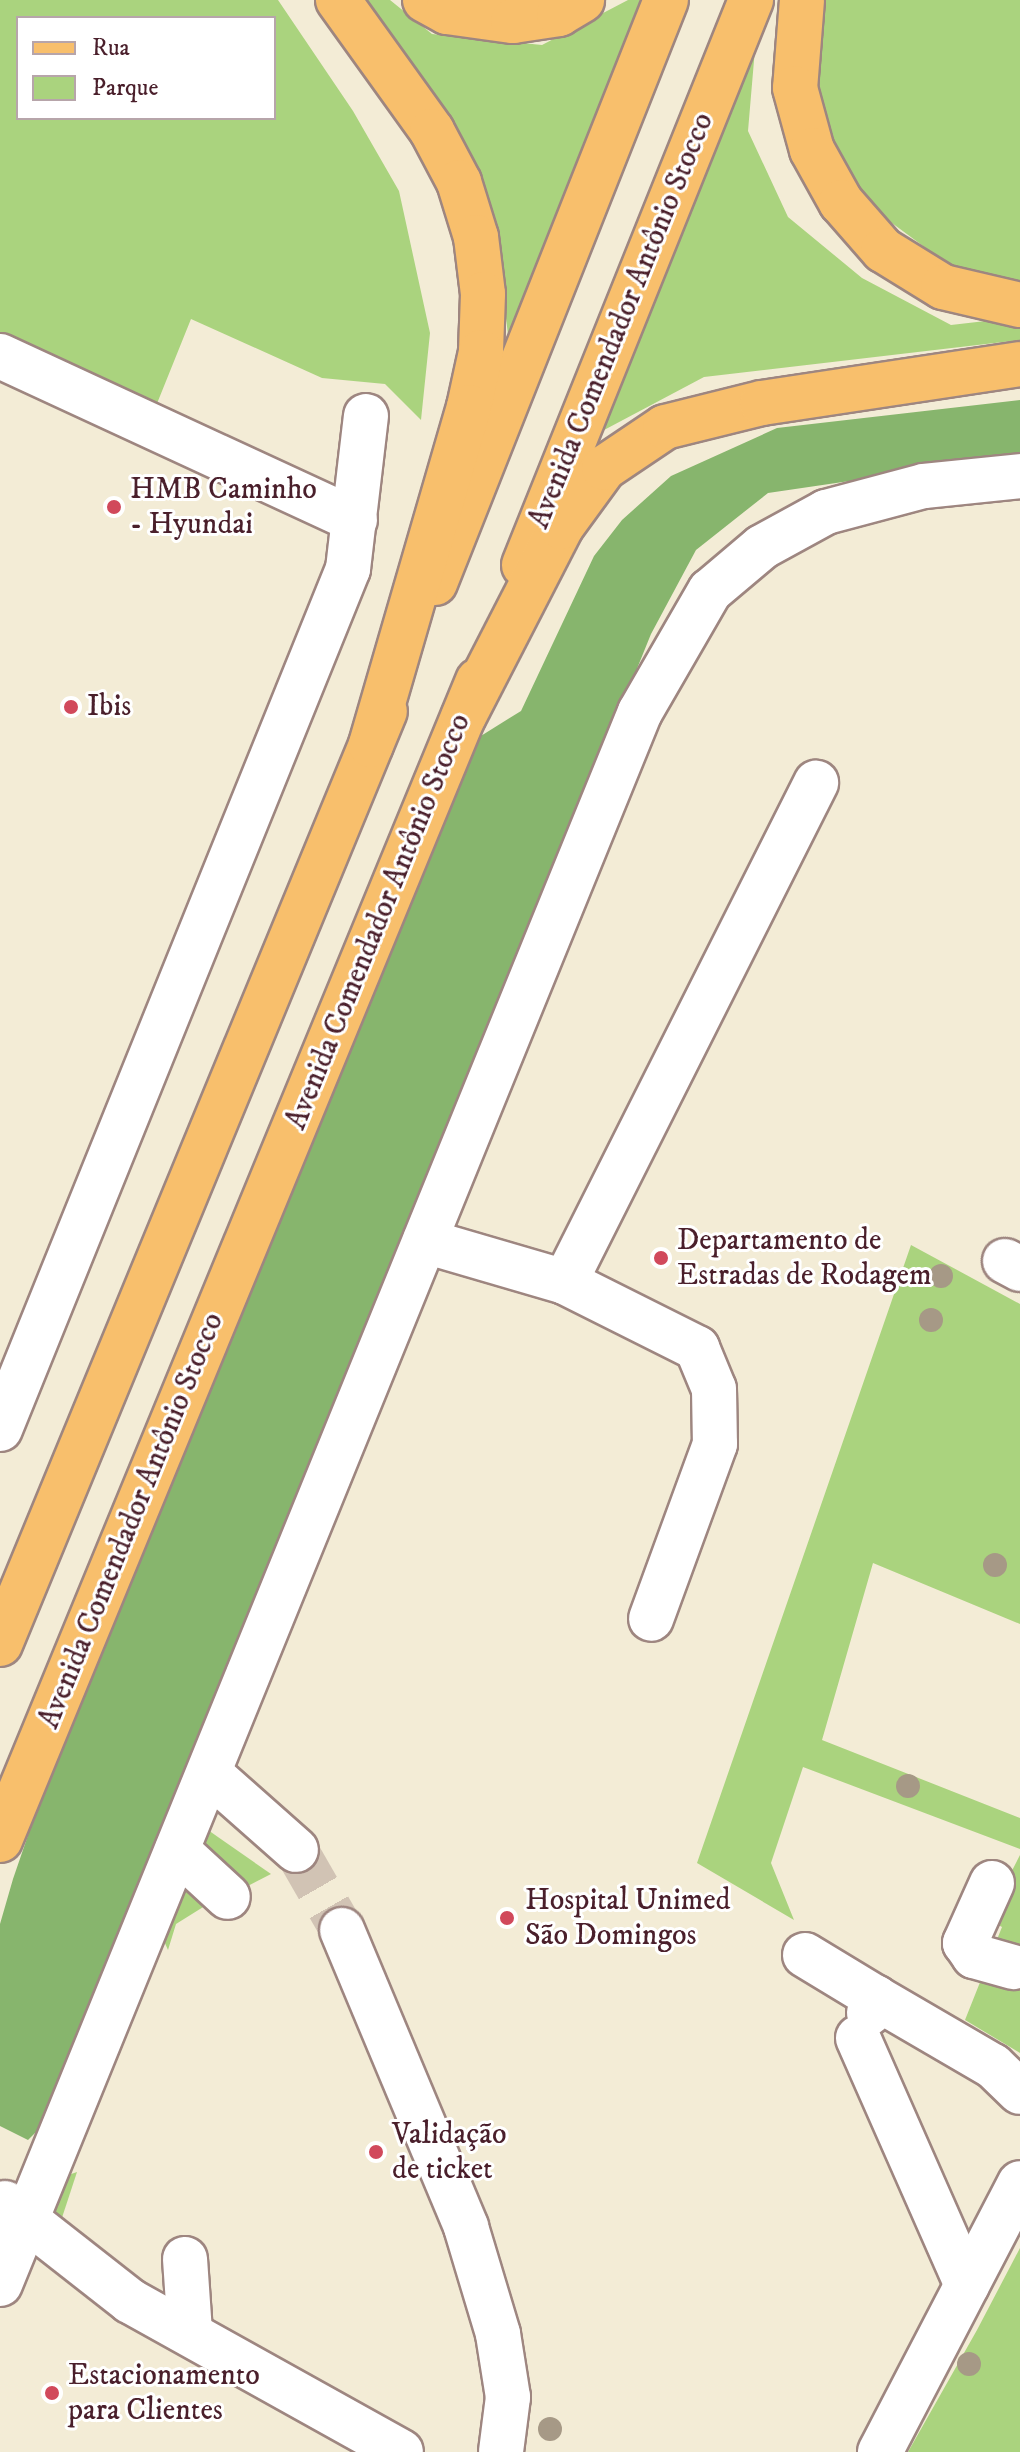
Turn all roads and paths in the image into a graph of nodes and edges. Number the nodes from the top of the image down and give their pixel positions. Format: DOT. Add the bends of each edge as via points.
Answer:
graph roads {
  1 [pos="338,0"];
  2 [pos="425,0"];
  3 [pos="582,0"];
  4 [pos="666,0"];
  5 [pos="751,0"];
  6 [pos="802,0"];
  7 [pos="1020,305"];
  8 [pos="0,356"];
  9 [pos="1020,364"];
  10 [pos="366,416"];
  11 [pos="1020,476"];
  12 [pos="355,520"];
  13 [pos="464,716"];
  14 [pos="371,745"];
  15 [pos="816,783"];
  16 [pos="425,1241"];
  17 [pos="565,1282"];
  18 [pos="0,1429"];
  19 [pos="651,1619"];
  20 [pos="0,1644"];
  21 [pos="209,1773"];
  22 [pos="0,1840"];
  23 [pos="177,1850"];
  24 [pos="296,1850"];
  25 [pos="992,1883"];
  26 [pos="228,1897"];
  27 [pos="342,1930"];
  28 [pos="805,1955"];
  29 [pos="1018,1965"];
  30 [pos="868,2016"];
  31 [pos="1020,2092"];
  32 [pos="1020,2183"];
  33 [pos="7,2242"];
  34 [pos="185,2259"];
  35 [pos="967,2285"];
  36 [pos="190,2332"];
  37 [pos="401,2452"];
  38 [pos="501,2452"];
  39 [pos="880,2452"];
  1 -- 14 [label="main road" via="432,131 459,182 476,237 483,294 481,352 469,407"];
  2 -- 3 [label="main road" via="447,12 513,21 559,14"];
  4 -- 14 [label="main road"];
  5 -- 13 [label="main road, Avenida Comendador Antônio Stocco"];
  6 -- 7 [label="main road" via="795,88 812,150 841,202 883,250 943,287"];
  8 -- 12 [label="street"];
  9 -- 13 [label="main road" via="762,403 665,427 604,468 561,527"];
  10 -- 12 [label="street"];
  11 -- 16 [label="street" via="924,486 826,512 762,547 710,591 640,712"];
  12 -- 18 [label="street" via="348,569 308,672"];
  13 -- 22 [label="main road, Avenida Comendador Antônio Stocco"];
  14 -- 20 [label="main road"];
  15 -- 17 [label="street"];
  16 -- 17 [label="street"];
  16 -- 21 [label="street"];
  17 -- 19 [label="street" via="697,1348 714,1389 715,1444"];
  21 -- 23 [label="street"];
  21 -- 24 [label="street"];
  23 -- 26 [label="street"];
  23 -- 33 [label="street"];
  25 -- 29 [label="street" via="965,1943 974,1956"];
  27 -- 38 [label="street" via="466,2227 498,2334 508,2397"];
  28 -- 30 [label="street"];
  30 -- 31 [label="street" via="993,2066"];
  30 -- 35 [label="street"];
  32 -- 35 [label="street"];
  33 -- 36 [label="street"];
  34 -- 36 [label="street"];
  35 -- 39 [label="street"];
  36 -- 37 [label="street"];
}
